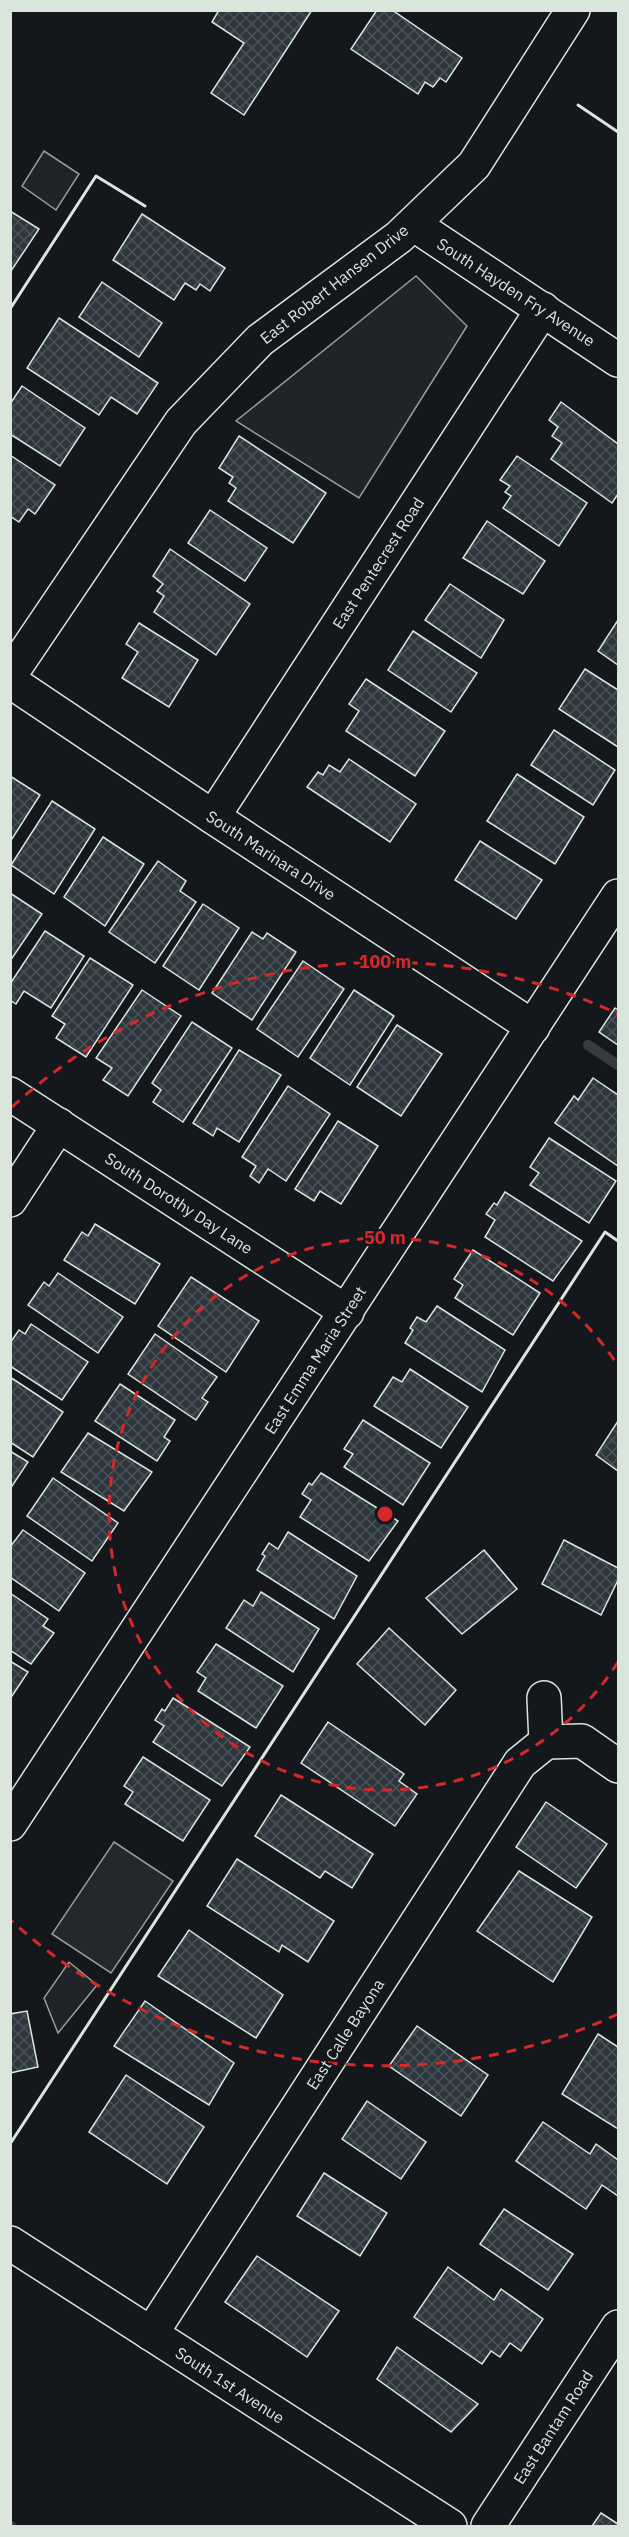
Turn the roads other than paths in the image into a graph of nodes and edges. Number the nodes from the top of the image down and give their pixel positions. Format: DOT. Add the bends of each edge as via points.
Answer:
graph roads {
  1 [pos="573,10"];
  2 [pos="413,224"];
  3 [pos="543,309"];
  4 [pos="618,360"];
  5 [pos="10,675"];
  6 [pos="10,681"];
  7 [pos="213,817"];
  8 [pos="618,896"];
  9 [pos="533,1027"];
  10 [pos="10,1094"];
  11 [pos="59,1125"];
  12 [pos="10,1200"];
  13 [pos="347,1312"];
  14 [pos="544,1698"];
  15 [pos="546,1742"];
  16 [pos="618,1766"];
  17 [pos="10,1824"];
  18 [pos="10,2243"];
  19 [pos="618,2327"];
  20 [pos="151,2334"];
  21 [pos="450,2526"];
  22 [pos="488,2526"];
  1 -- 2 [label="street, East Robert Hansen Drive" via="474,165"];
  2 -- 3 [label="street, South Hayden Fry Avenue"];
  2 -- 5 [label="street, East Robert Hansen Drive" via="260,340 181,422"];
  3 -- 4 [label="street, South Hayden Fry Avenue"];
  3 -- 7 [label="street, East Pentecrest Road"];
  6 -- 7 [label="street, South Marinara Drive"];
  7 -- 9 [label="street, South Marinara Drive"];
  8 -- 9 [label="street, East Emma Maria Street"];
  9 -- 13 [label="street, East Emma Maria Street"];
  10 -- 11 [label="street, South Dorothy Day Lane"];
  11 -- 12 [label="street"];
  11 -- 13 [label="street, South Dorothy Day Lane"];
  13 -- 17 [label="street, East Emma Maria Street"];
  14 -- 15 [label="street"];
  15 -- 16 [label="street" via="582,1741"];
  15 -- 20 [label="street, East Calle Bayona" via="520,1763"];
  18 -- 20 [label="street, South 1st Avenue"];
  19 -- 22 [label="street, East Bantam Road"];
  20 -- 21 [label="street, South 1st Avenue"];
}
